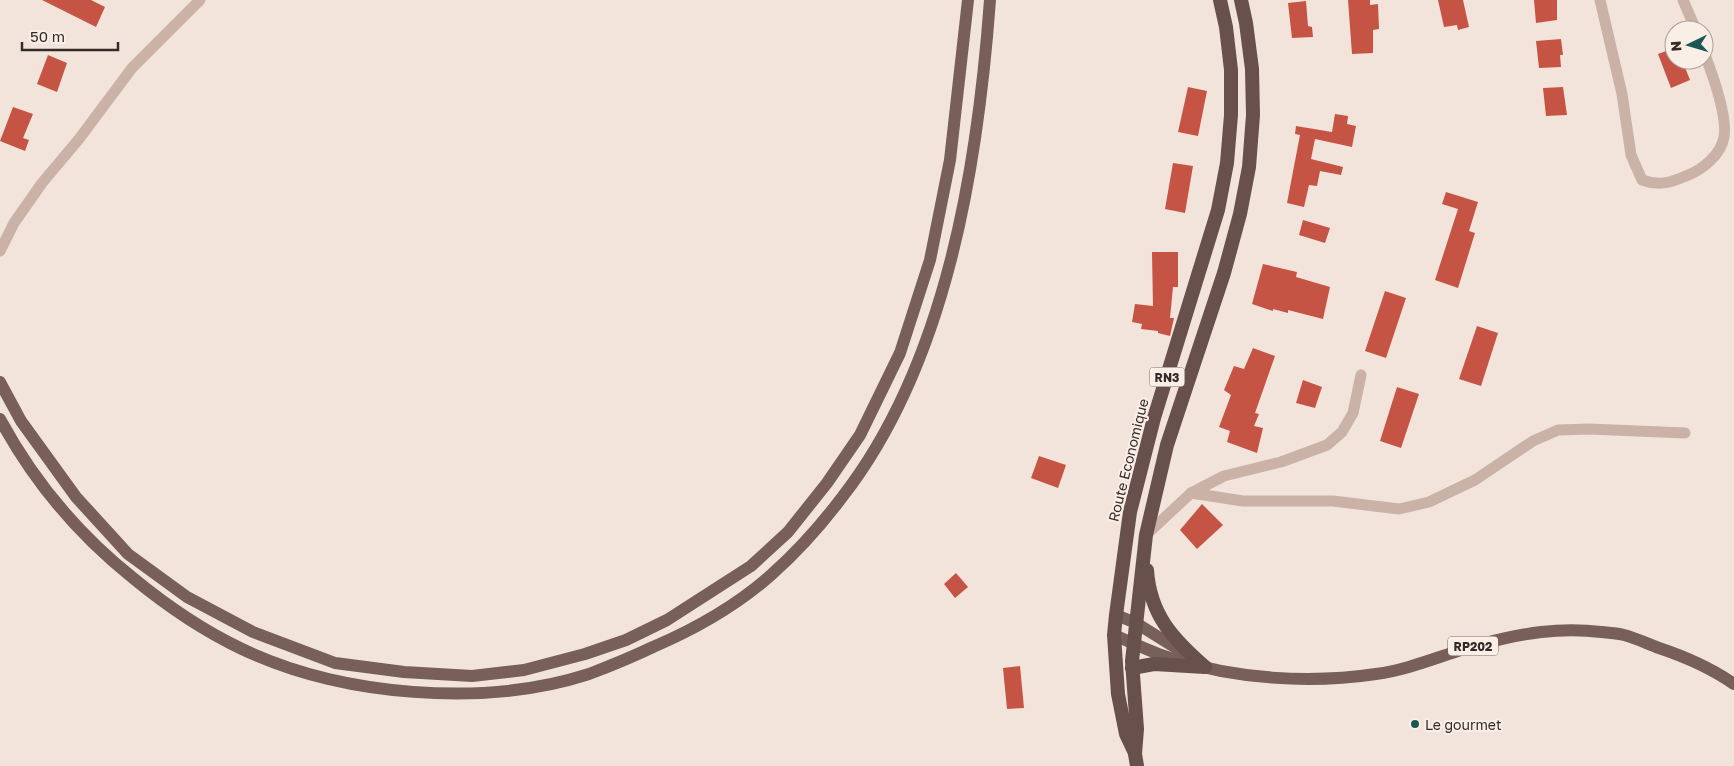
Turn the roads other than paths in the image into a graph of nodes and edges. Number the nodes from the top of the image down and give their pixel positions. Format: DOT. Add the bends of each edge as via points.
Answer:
graph roads {
  1 [pos="200,0"];
  2 [pos="968,0"];
  3 [pos="990,0"];
  4 [pos="1220,0"];
  5 [pos="1241,0"];
  6 [pos="1600,0"];
  7 [pos="1683,0"];
  8 [pos="1692,20"];
  9 [pos="1711,70"];
  10 [pos="0,251"];
  11 [pos="1361,375"];
  12 [pos="0,382"];
  13 [pos="1154,418"];
  14 [pos="0,419"];
  15 [pos="1174,423"];
  16 [pos="1685,433"];
  17 [pos="1191,493"];
  18 [pos="1146,538"];
  19 [pos="1116,615"];
  20 [pos="1136,623"];
  21 [pos="1114,635"];
  22 [pos="1133,644"];
  23 [pos="1132,668"];
  24 [pos="1204,668"];
  25 [pos="1734,684"];
  26 [pos="1136,760"];
  1 -- 10 [label="street" via="132,68 42,183"];
  2 -- 12 [label="main road" via="950,160 930,260 900,353 860,435 828,483 788,532 751,566 667,620 626,640 524,670 472,676 335,663 260,635 187,598 128,554 76,497 21,420"];
  3 -- 14 [label="main road" via="986,57 967,194 939,301 919,359 882,438 845,494 804,543 769,577 713,617 636,655 587,674 534,686 478,693 391,690 350,684 287,667 243,650 204,629 170,608 115,563 68,516 32,470"];
  4 -- 13 [label="highway, Route Economique / RN3" via="1231,70 1227,163 1218,210"];
  5 -- 15 [label="highway, Route Economique / RN3" via="1252,69 1249,167 1224,273"];
  6 -- 9 [label="street" via="1622,94 1631,155 1642,180 1652,184 1668,183 1696,172 1712,160 1724,138 1724,120"];
  7 -- 8 [label="street"];
  11 -- 17 [label="street" via="1352,413 1342,432 1327,445 1281,462 1224,476"];
  13 -- 15 [label="highway"];
  13 -- 19 [label="highway, Route Economique / RN3" via="1130,512"];
  15 -- 18 [label="highway, Route Economique / RN3"];
  16 -- 17 [label="street" via="1558,430 1533,441 1475,480 1429,502 1399,509 1333,502 1243,501"];
  17 -- 18 [label="street"];
  18 -- 20 [label="highway, Route Economique / RN3"];
  18 -- 24 [label="highway" via="1152,599 1164,625"];
  19 -- 20 [label="main road"];
  19 -- 21 [label="highway, Route Economique / RN3"];
  20 -- 22 [label="highway, Route Economique / RN3"];
  20 -- 24 [label="main road"];
  21 -- 22 [label="main road"];
  21 -- 26 [label="highway, Route Economique / RN3" via="1118,694 1126,734"];
  22 -- 23 [label="highway, Route Economique / RN3"];
  22 -- 24 [label="main road"];
  23 -- 24 [label="highway" via="1154,664"];
  23 -- 26 [label="highway, Route Economique / RN3"];
  24 -- 25 [label="main road, RP202" via="1260,676 1377,674 1520,634 1581,630 1624,635 1686,657"];
}
